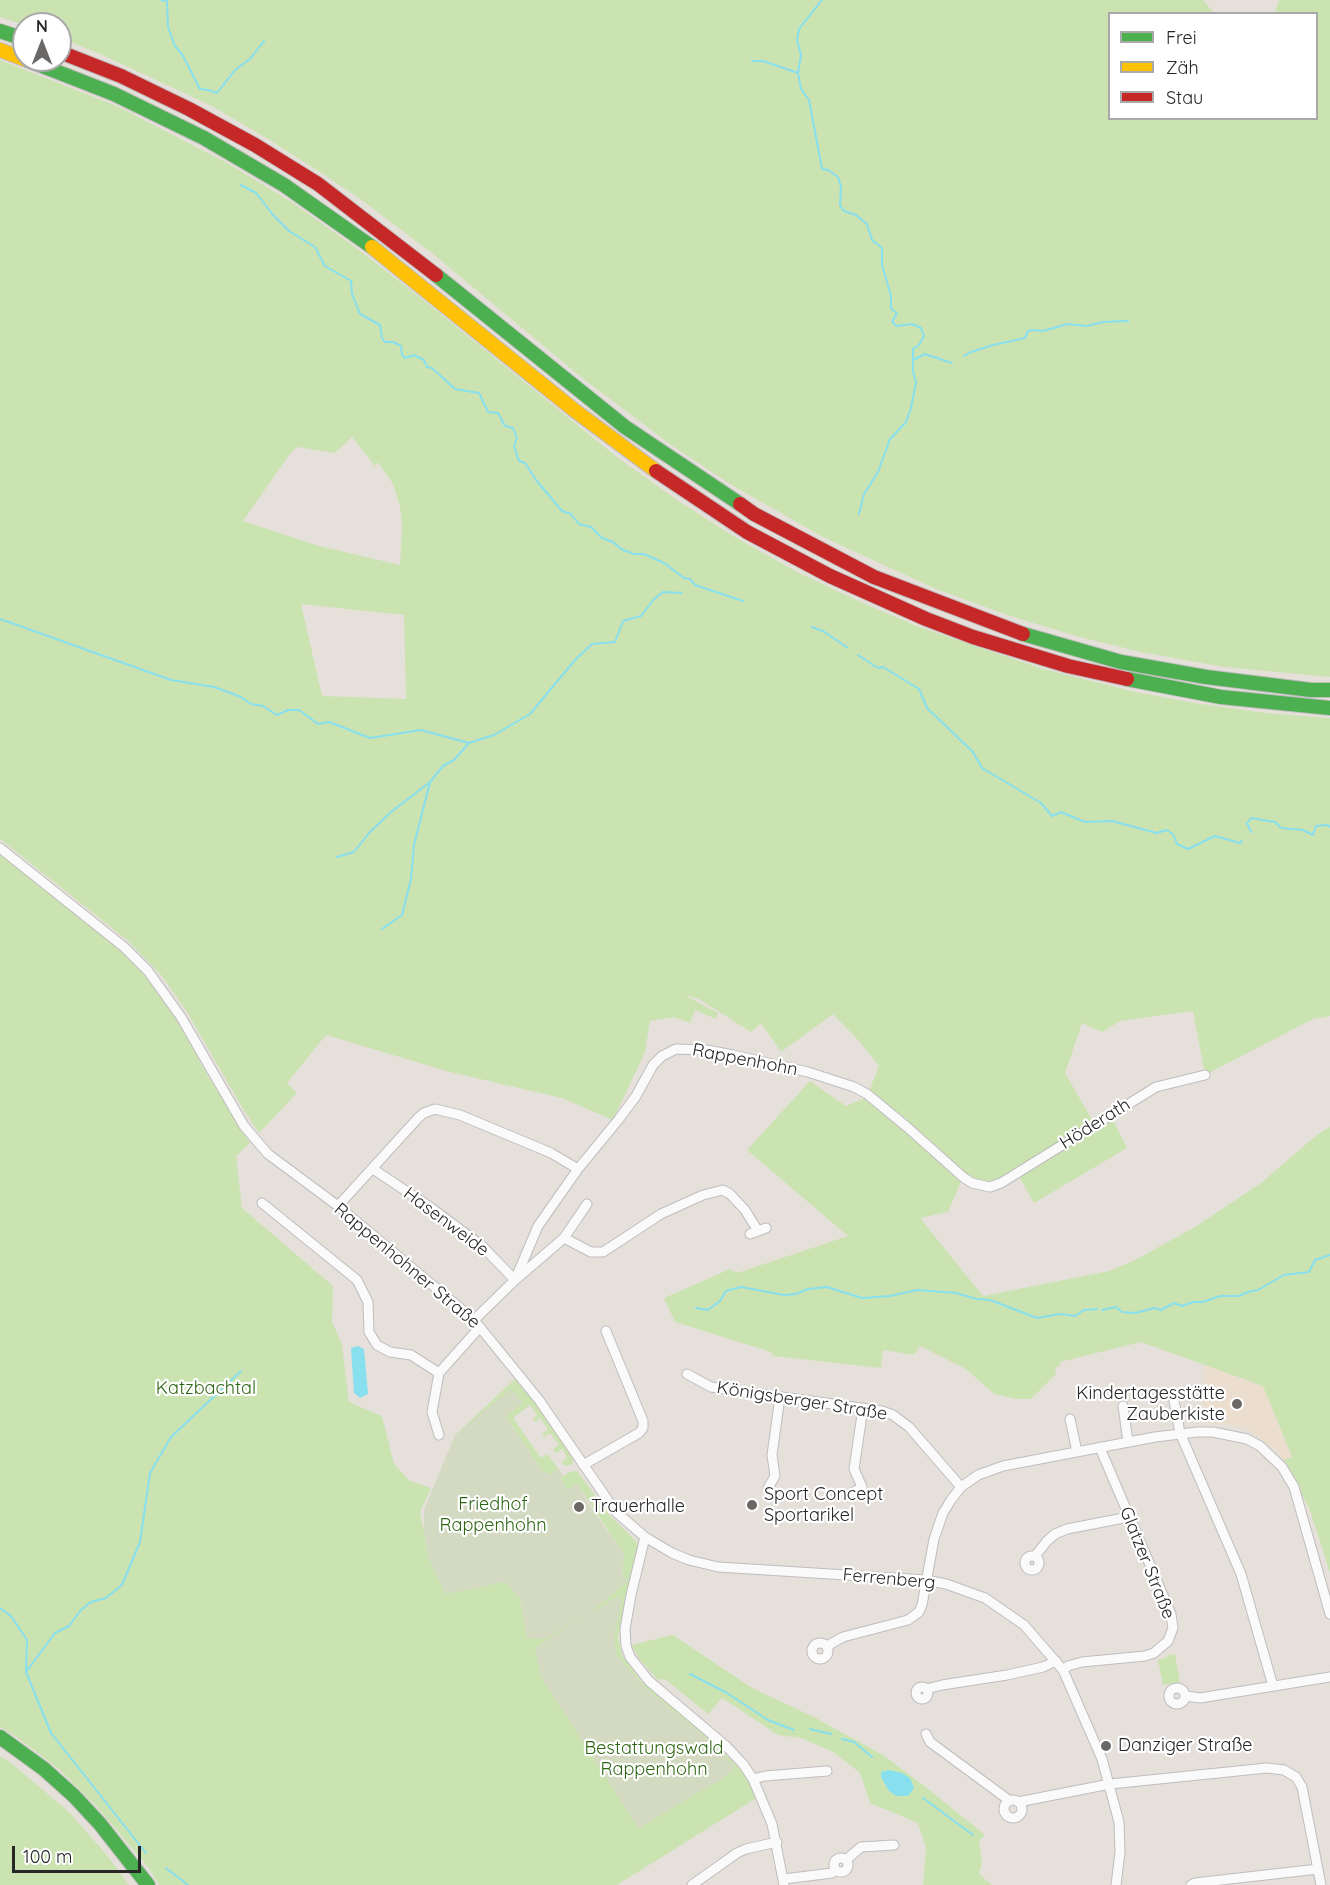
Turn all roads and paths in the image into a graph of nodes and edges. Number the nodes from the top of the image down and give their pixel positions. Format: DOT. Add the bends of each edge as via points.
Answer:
graph roads {
  1 [pos="72,57"];
  2 [pos="59,72"];
  3 [pos="1330,690"];
  4 [pos="1330,708"];
  5 [pos="0,848"];
  6 [pos="1205,1075"];
  7 [pos="373,1169"];
  8 [pos="578,1169"];
  9 [pos="990,1186"];
  10 [pos="262,1203"];
  11 [pos="587,1204"];
  12 [pos="338,1206"];
  13 [pos="758,1231"];
  14 [pos="564,1238"];
  15 [pos="515,1280"];
  16 [pos="477,1324"];
  17 [pos="606,1331"];
  18 [pos="439,1373"];
  19 [pos="687,1374"];
  20 [pos="1173,1395"];
  21 [pos="780,1397"];
  22 [pos="1123,1406"];
  23 [pos="863,1408"];
  24 [pos="1070,1419"];
  25 [pos="1180,1433"];
  26 [pos="439,1435"];
  27 [pos="1128,1442"];
  28 [pos="1100,1448"];
  29 [pos="1077,1452"];
  30 [pos="583,1465"];
  31 [pos="962,1487"];
  32 [pos="768,1488"];
  33 [pos="847,1496"];
  34 [pos="1128,1517"];
  35 [pos="645,1537"];
  36 [pos="1035,1556"];
  37 [pos="926,1580"];
  38 [pos="1330,1614"];
  39 [pos="827,1646"];
  40 [pos="1056,1661"];
  41 [pos="1063,1670"];
  42 [pos="1330,1677"];
  43 [pos="1273,1686"];
  44 [pos="926,1689"];
  45 [pos="1185,1696"];
  46 [pos="926,1734"];
  47 [pos="0,1737"];
  48 [pos="827,1771"];
  49 [pos="753,1779"];
  50 [pos="1110,1784"];
  51 [pos="777,1842"];
  52 [pos="894,1845"];
  53 [pos="1318,1869"];
  54 [pos="784,1882"];
  55 [pos="148,1885"];
  56 [pos="692,1885"];
  57 [pos="1116,1885"];
  58 [pos="1191,1885"];
  59 [pos="1321,1885"];
  1 -- 3 [label="main road" via="189,109 318,184 625,427 754,514 872,576 1007,629 1121,662 1206,677"];
  2 -- 4 [label="main road" via="159,115 284,185 384,255 574,410 672,483 747,532 830,576 973,637 1068,666 1221,697"];
  5 -- 12 [label="street, Rappenhohner Straße" via="116,939 148,971 181,1017 253,1138 268,1154"];
  6 -- 9 [label="street, Höderath" via="1156,1087 1001,1183"];
  7 -- 8 [label="street" via="419,1117 435,1109 460,1115 551,1153"];
  7 -- 12 [label="street"];
  7 -- 15 [label="street, Hasenweide" via="481,1245"];
  8 -- 9 [label="street, Rappenhohn" via="636,1096 652,1065 669,1052 686,1048 808,1072 854,1086 963,1177 980,1186"];
  8 -- 15 [label="street, Rappenhohn" via="538,1226"];
  10 -- 18 [label="street" via="357,1280 368,1302 369,1332 377,1346 411,1355"];
  11 -- 14 [label="street, Rappenhohn"];
  12 -- 16 [label="street, Rappenhohner Straße"];
  13 -- 14 [label="street" via="745,1210 723,1190 703,1195 649,1221 603,1252 591,1252"];
  14 -- 15 [label="street, Rappenhohn"];
  15 -- 16 [label="street, Rappenhohn"];
  16 -- 18 [label="street, Rappenhohn"];
  16 -- 30 [label="street, Rappenhohner Straße" via="539,1400"];
  17 -- 30 [label="street" via="643,1428"];
  18 -- 26 [label="street" via="432,1412"];
  19 -- 21 [label="street, Königsberger Straße" via="711,1388"];
  20 -- 25 [label="street"];
  21 -- 23 [label="street, Königsberger Straße"];
  21 -- 32 [label="street" via="772,1455 775,1476"];
  22 -- 27 [label="street"];
  23 -- 31 [label="street, Königsberger Straße" via="900,1419"];
  23 -- 33 [label="street" via="854,1469 862,1487"];
  24 -- 29 [label="street"];
  25 -- 27 [label="street"];
  25 -- 38 [label="street" via="1213,1432 1247,1439 1282,1467 1294,1487"];
  25 -- 43 [label="street" via="1241,1574"];
  27 -- 28 [label="street"];
  28 -- 29 [label="street"];
  28 -- 34 [label="street, Glatzer Straße"];
  29 -- 31 [label="street" via="1003,1466 978,1475"];
  30 -- 35 [label="street, Rappenhohner Straße" via="616,1512"];
  31 -- 37 [label="street" via="938,1525"];
  34 -- 36 [label="street" via="1066,1529 1055,1534"];
  34 -- 41 [label="street, Glatzer Straße" via="1171,1614 1173,1628 1168,1641 1145,1656 1082,1662"];
  35 -- 37 [label="street, Ferrenberg" via="680,1556 718,1567"];
  35 -- 49 [label="street" via="625,1629 630,1657 649,1681 727,1747"];
  37 -- 39 [label="street" via="922,1605 914,1617 843,1637"];
  37 -- 40 [label="street, Ferrenberg" via="967,1590 1006,1611"];
  40 -- 41 [label="street, Ferrenberg"];
  40 -- 44 [label="street" via="1007,1675"];
  41 -- 50 [label="street, Ferrenberg"];
  42 -- 43 [label="street"];
  43 -- 45 [label="street" via="1200,1698"];
  46 -- 50 [label="street" via="930,1742 1014,1802"];
  47 -- 55 [label="main road" via="44,1768 82,1804"];
  48 -- 49 [label="street"];
  49 -- 51 [label="street"];
  50 -- 53 [label="street" via="1267,1768 1284,1770 1296,1777 1302,1787"];
  50 -- 57 [label="street, Ferrenberg" via="1119,1822"];
  51 -- 54 [label="street"];
  51 -- 56 [label="street" via="737,1853"];
  52 -- 54 [label="street" via="861,1848 846,1860 849,1866 845,1871"];
  53 -- 58 [label="street"];
  53 -- 59 [label="street"];
}
